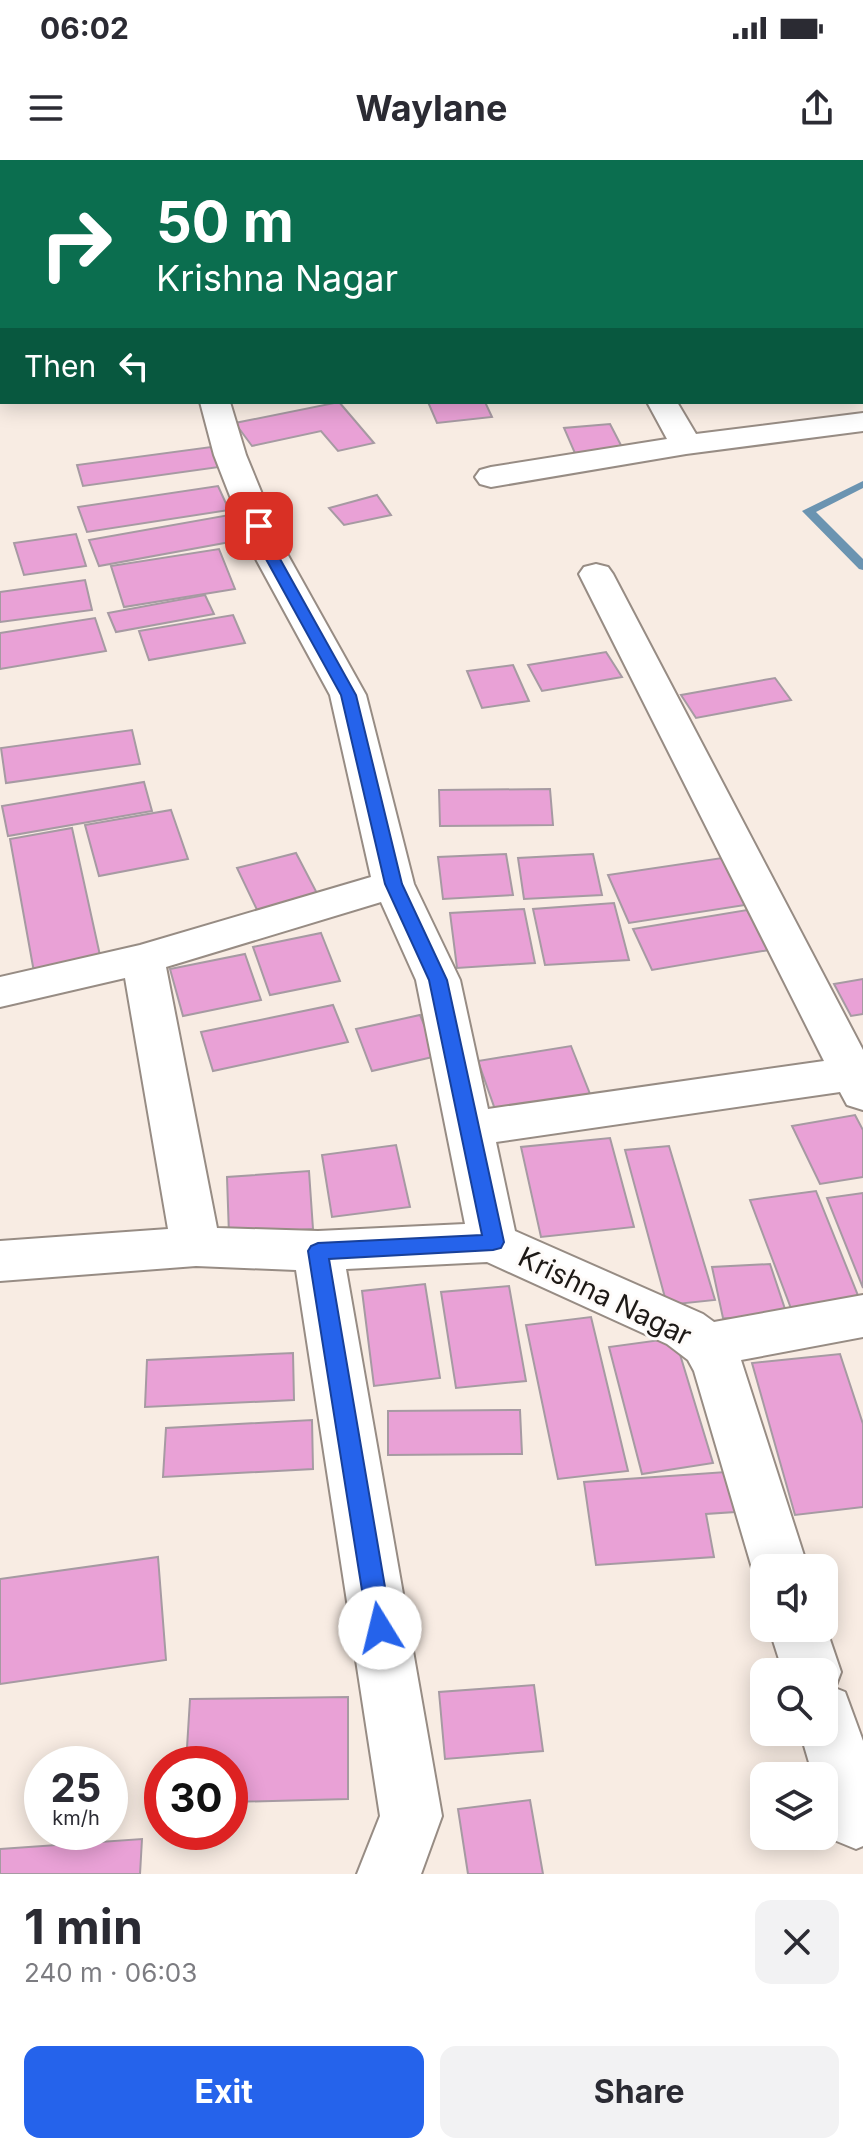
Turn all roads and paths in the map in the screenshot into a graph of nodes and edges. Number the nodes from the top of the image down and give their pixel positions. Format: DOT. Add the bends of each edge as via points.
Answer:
graph roads {
  1 [pos="216,404"];
  2 [pos="663,404"];
  3 [pos="863,422"];
  4 [pos="686,445"];
  5 [pos="491,477"];
  6 [pos="596,574"];
  7 [pos="393,884"];
  8 [pos="143,959"];
  9 [pos="0,992"];
  10 [pos="856,1070"];
  11 [pos="468,1129"];
  12 [pos="493,1242"];
  13 [pos="196,1247"];
  14 [pos="318,1251"];
  15 [pos="0,1261"];
  16 [pos="863,1316"];
  17 [pos="706,1345"];
  18 [pos="776,1554"];
  19 [pos="834,1746"];
  20 [pos="856,1818"];
  21 [pos="389,1874"];
  1 -- 7 [label="street" via="268,550 348,695"];
  2 -- 4 [label="street"];
  3 -- 4 [label="street"];
  4 -- 5 [label="street"];
  6 -- 10 [label="street"];
  7 -- 8 [label="street"];
  7 -- 11 [label="street" via="438,980"];
  8 -- 9 [label="street"];
  8 -- 13 [label="street"];
  10 -- 11 [label="street"];
  11 -- 12 [label="street"];
  12 -- 14 [label="street, Krishna Nagar"];
  12 -- 17 [label="street, Krishna Nagar" via="685,1329"];
  13 -- 14 [label="street, Krishna Nagar"];
  13 -- 15 [label="street, Krishna Nagar"];
  14 -- 21 [label="street" via="411,1816"];
  16 -- 17 [label="street"];
  17 -- 18 [label="street, Krishna Nagar" via="719,1367"];
  19 -- 20 [label="street"];
}
